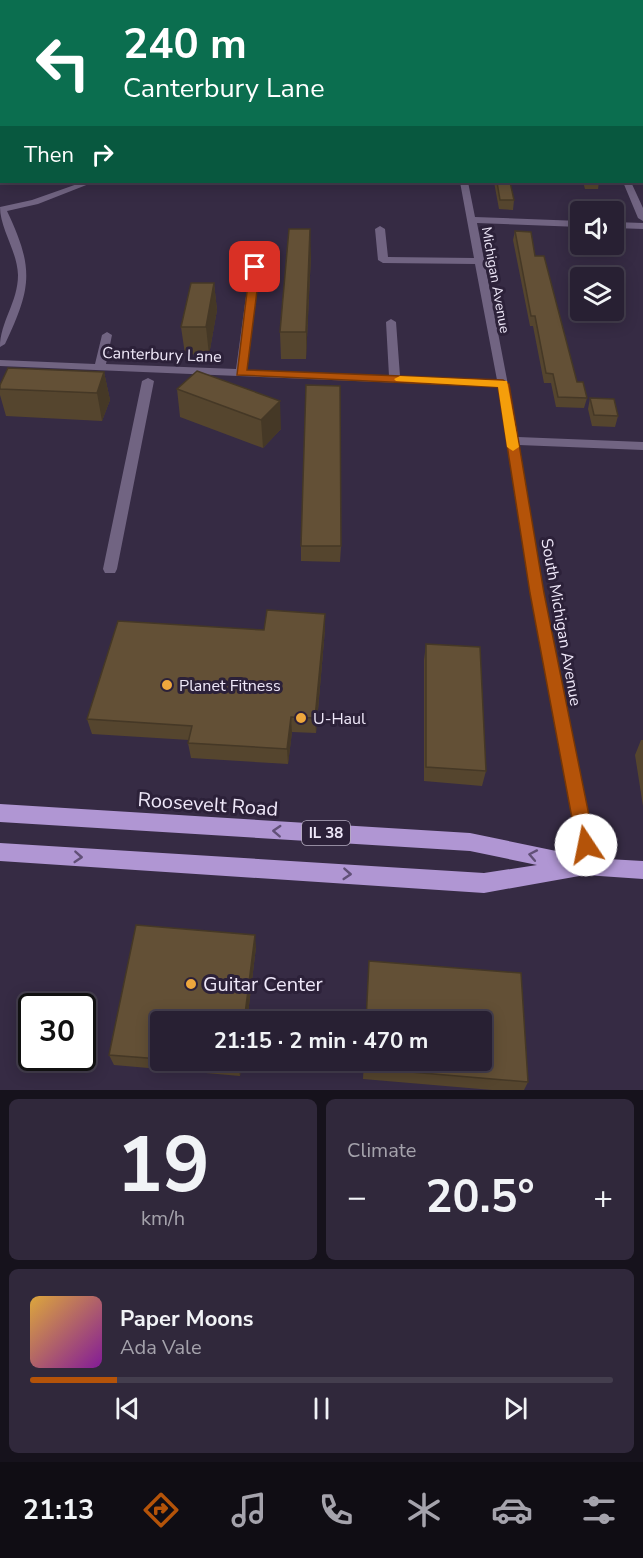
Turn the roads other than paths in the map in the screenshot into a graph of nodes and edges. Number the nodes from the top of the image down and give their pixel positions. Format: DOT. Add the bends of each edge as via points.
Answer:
graph roads {
  1 [pos="87,183"];
  2 [pos="464,183"];
  3 [pos="627,183"];
  4 [pos="1,210"];
  5 [pos="643,218"];
  6 [pos="471,220"];
  7 [pos="570,224"];
  8 [pos="624,225"];
  9 [pos="643,226"];
  10 [pos="381,229"];
  11 [pos="479,261"];
  12 [pos="255,267"];
  13 [pos="391,322"];
  14 [pos="107,335"];
  15 [pos="0,344"];
  16 [pos="0,363"];
  17 [pos="99,368"];
  18 [pos="241,373"];
  19 [pos="395,379"];
  20 [pos="148,381"];
  21 [pos="503,384"];
  22 [pos="512,441"];
  23 [pos="643,446"];
  24 [pos="110,569"];
  25 [pos="0,813"];
  26 [pos="0,852"];
  27 [pos="591,867"];
  28 [pos="643,870"];
  1 -- 4 [label="street"];
  2 -- 6 [label="street, Michigan Avenue"];
  3 -- 5 [label="street"];
  4 -- 15 [label="street" via="21,254 24,283 15,315"];
  6 -- 7 [label="street"];
  6 -- 11 [label="street, Michigan Avenue"];
  8 -- 9 [label="street"];
  10 -- 11 [label="street" via="383,260"];
  11 -- 21 [label="street, Michigan Avenue"];
  12 -- 18 [label="street"];
  13 -- 19 [label="street"];
  14 -- 17 [label="street"];
  16 -- 17 [label="street, Canterbury Lane"];
  17 -- 18 [label="street, Canterbury Lane"];
  18 -- 19 [label="street, Canterbury Lane"];
  19 -- 21 [label="street, Canterbury Lane"];
  20 -- 24 [label="street"];
  21 -- 22 [label="street, South Michigan Avenue"];
  22 -- 23 [label="street"];
  22 -- 27 [label="street, South Michigan Avenue" via="537,593"];
  27 -- 25 [label="main road, Roosevelt Road / IL 38, one-way" via="470,842"];
  26 -- 27 [label="main road, Roosevelt Road / IL 38, one-way" via="484,883"];
  27 -- 28 [label="main road, Roosevelt Road / IL 38"];
}
